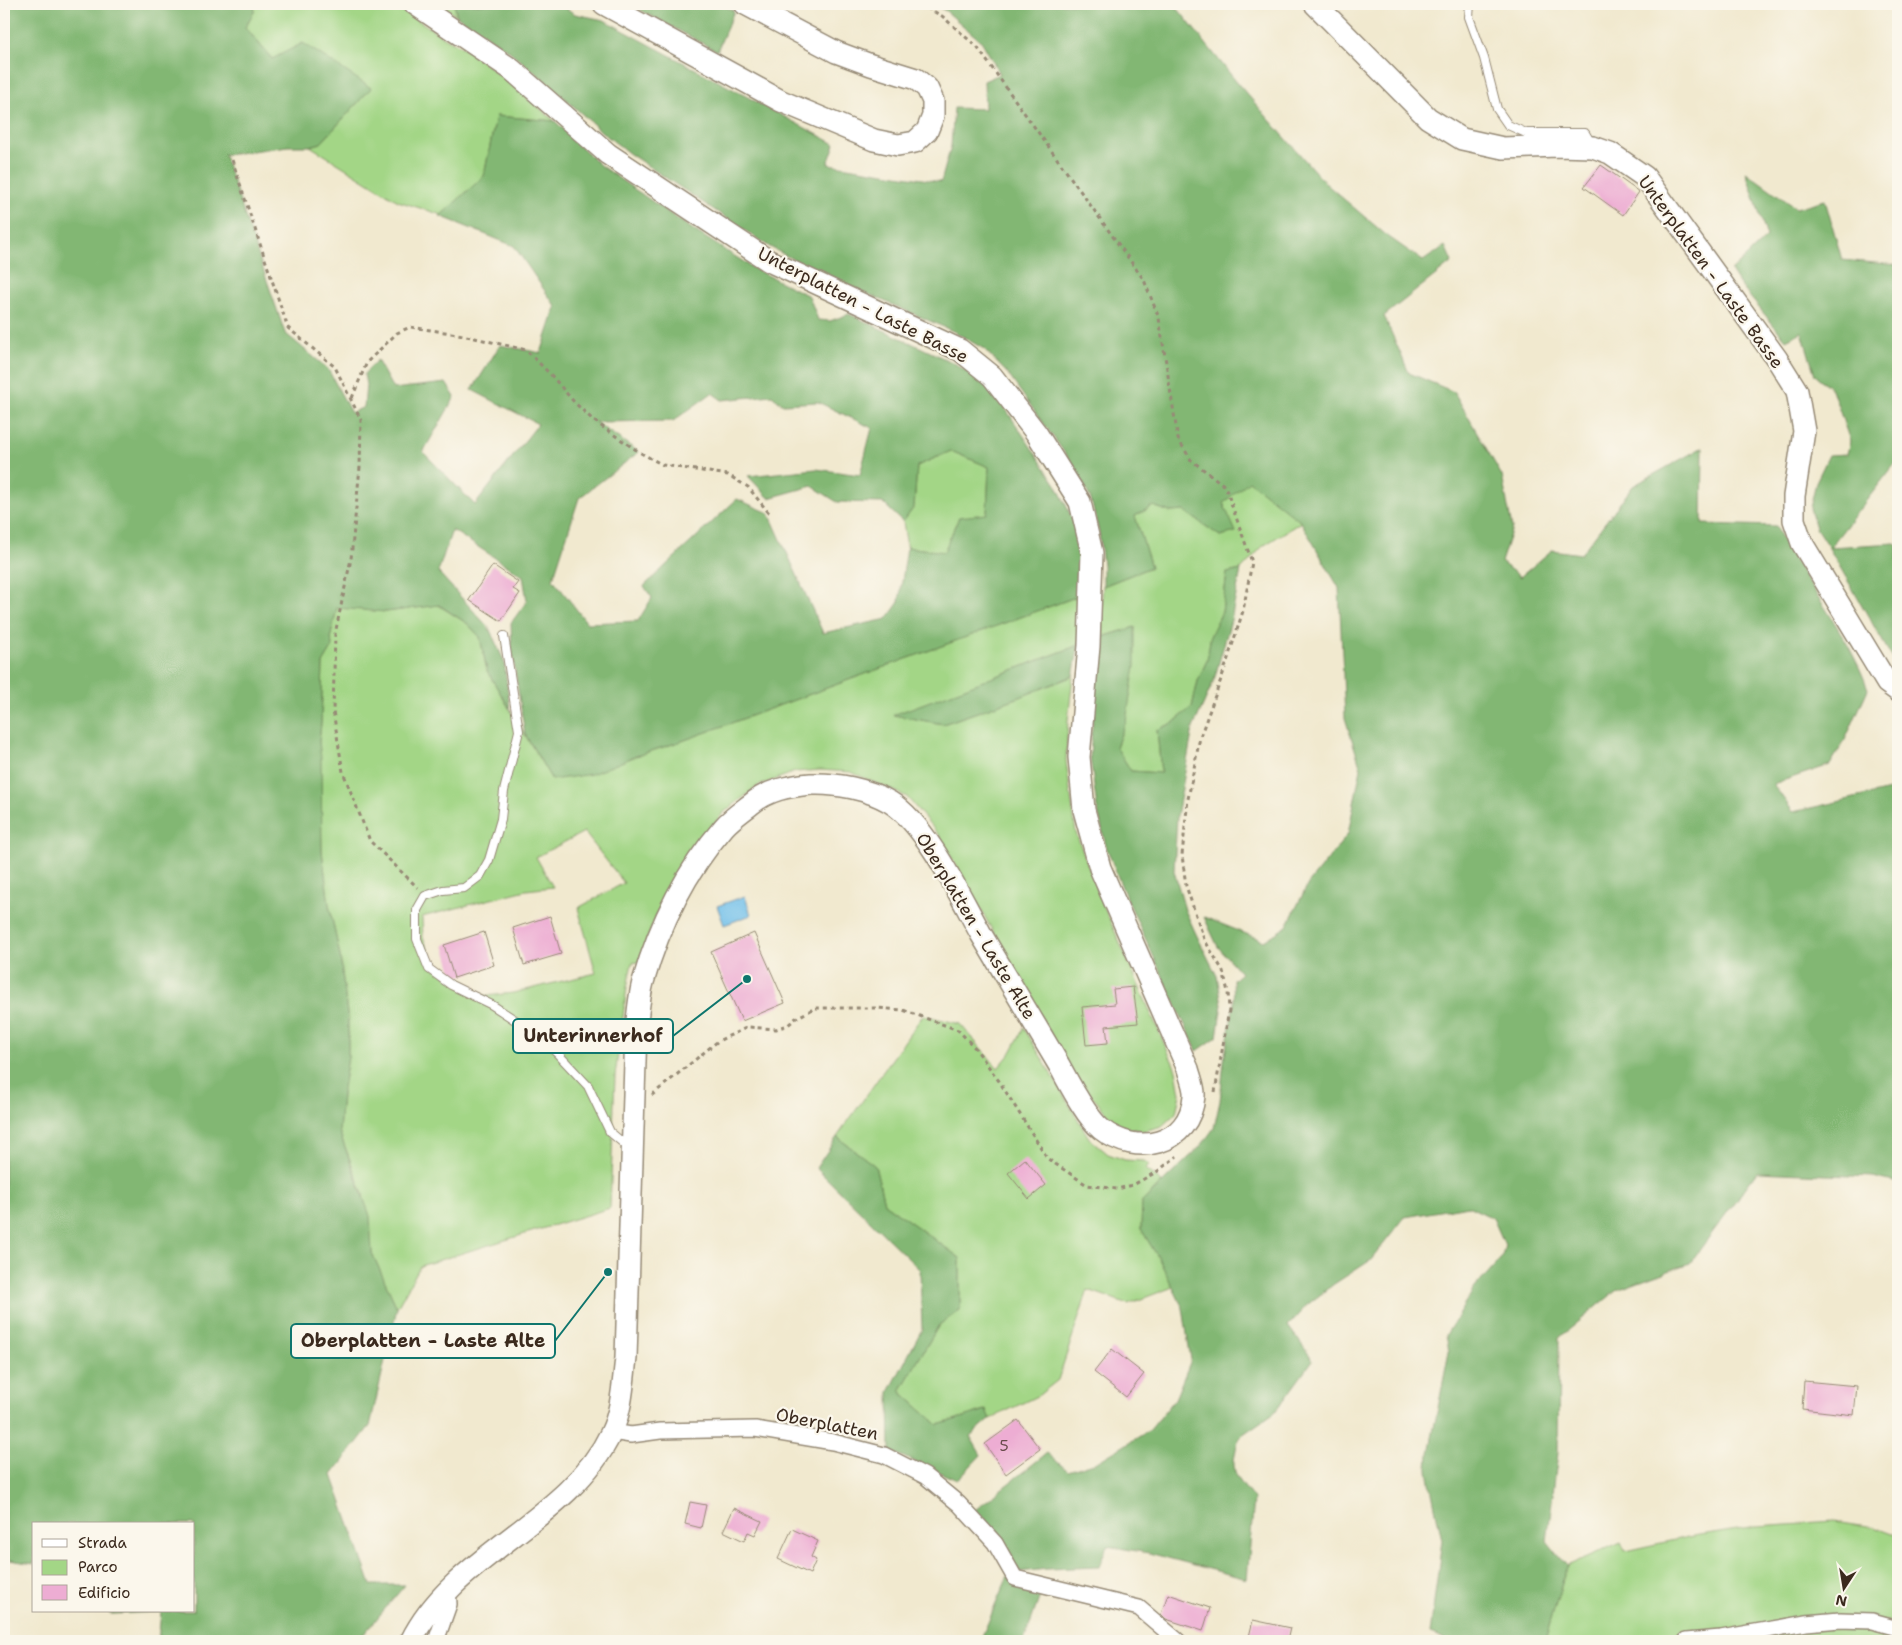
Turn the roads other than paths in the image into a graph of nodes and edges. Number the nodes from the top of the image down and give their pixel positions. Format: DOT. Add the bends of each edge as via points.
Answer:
graph roads {
  1 [pos="415,4"];
  2 [pos="604,4"];
  3 [pos="745,4"];
  4 [pos="1315,4"];
  5 [pos="1470,4"];
  6 [pos="1593,147"];
  7 [pos="1080,502"];
  8 [pos="504,636"];
  9 [pos="1898,691"];
  10 [pos="632,1150"];
  11 [pos="612,1432"];
  12 [pos="448,1590"];
  13 [pos="1898,1628"];
  14 [pos="411,1641"];
  15 [pos="436,1641"];
  16 [pos="1178,1641"];
  17 [pos="1686,1641"];
  1 -- 7 [label="main road, Unterplatten - Laste Basse" via="511,69 608,154 769,261 960,350 992,376 1037,434"];
  2 -- 3 [label="main road" via="782,101 874,140 898,144 915,142 927,131 933,116 933,101 927,88 916,78 836,52"];
  4 -- 6 [label="main road, Unterplatten - Laste Basse" via="1428,118 1462,139 1503,148"];
  5 -- 6 [label="lane" via="1468,16 1484,58 1497,109 1508,125 1526,132 1585,134"];
  6 -- 9 [label="main road, Unterplatten - Laste Basse" via="1610,153 1645,177 1797,391 1804,431 1794,496 1794,520 1802,543 1888,683"];
  7 -- 10 [label="main road, Oberplatten - Laste Alte" via="1092,553 1089,646 1079,757 1084,810 1100,868 1188,1069 1195,1094 1190,1116 1174,1135 1151,1145 1133,1145 1099,1128 918,827 890,802 855,788 821,784 786,786 756,800 725,826 683,884 656,943 642,985 636,1029"];
  8 -- 10 [label="lane" via="519,731 504,791 501,819 489,860 480,876 464,888 425,896 417,910 417,939 429,969 532,1031 557,1053 588,1086 610,1132"];
  10 -- 11 [label="main road, Oberplatten - Laste Alte" via="626,1358 621,1399"];
  11 -- 12 [label="main road, Oberplatten - Laste Alte" via="590,1469"];
  11 -- 16 [label="street, Oberplatten" via="631,1435 660,1431 755,1429 833,1442 884,1455 925,1476 959,1504 995,1543 1016,1578 1139,1608"];
  12 -- 14 [label="main road, Oberplatten - Laste Alte" via="420,1623"];
  12 -- 15 [label="street" via="449,1604"];
  13 -- 17 [label="street" via="1872,1621 1840,1620"];
}
